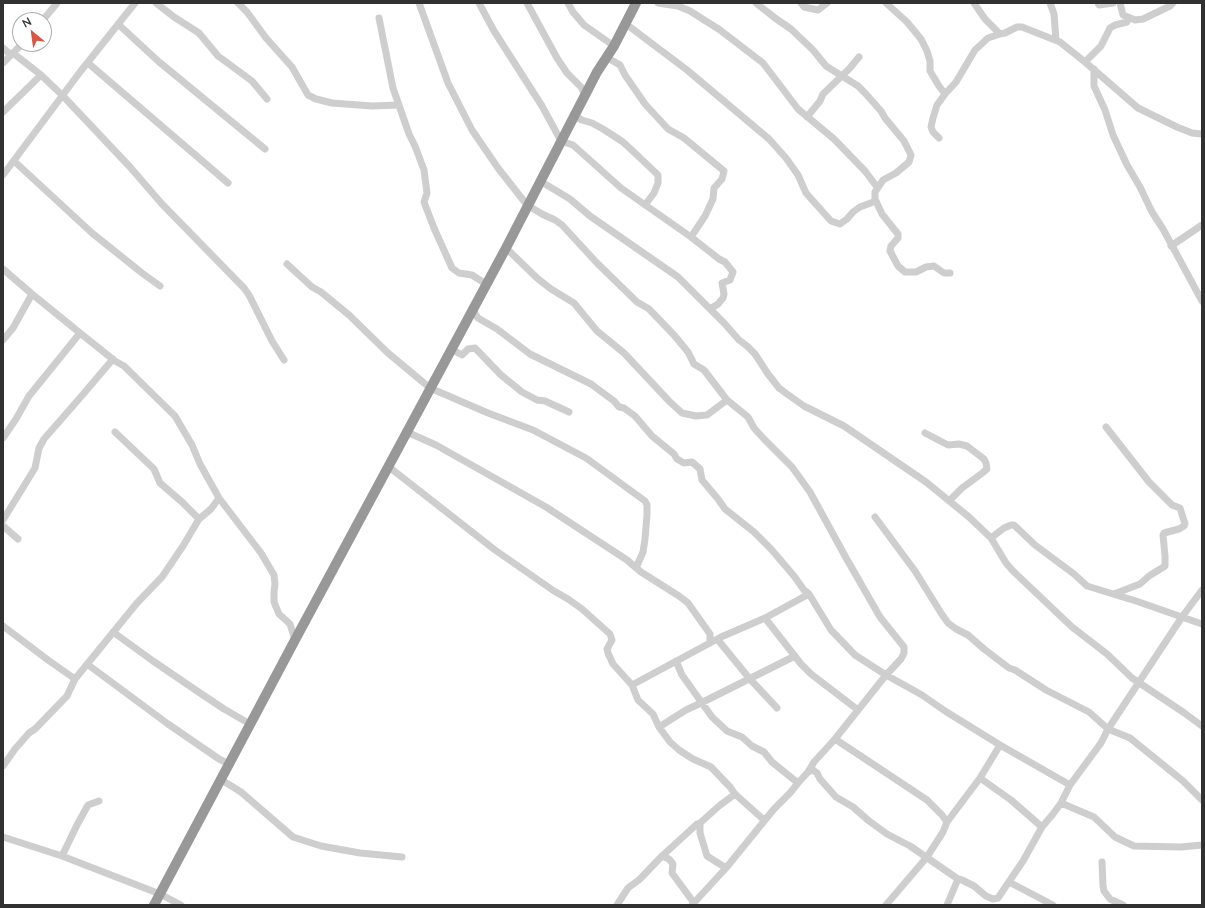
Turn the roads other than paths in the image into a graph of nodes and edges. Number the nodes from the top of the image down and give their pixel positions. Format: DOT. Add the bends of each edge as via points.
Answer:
graph roads {
  1 [pos="57,3"];
  2 [pos="135,3"];
  3 [pos="156,3"];
  4 [pos="238,3"];
  5 [pos="419,3"];
  6 [pos="479,3"];
  7 [pos="527,3"];
  8 [pos="568,3"];
  9 [pos="636,3"];
  10 [pos="658,3"];
  11 [pos="756,3"];
  12 [pos="801,3"];
  13 [pos="827,3"];
  14 [pos="886,3"];
  15 [pos="974,3"];
  16 [pos="1050,3"];
  17 [pos="1098,3"];
  18 [pos="1113,3"];
  19 [pos="1120,3"];
  20 [pos="1173,3"];
  21 [pos="50,12"];
  22 [pos="379,18"];
  23 [pos="1128,18"];
  24 [pos="118,24"];
  25 [pos="626,24"];
  26 [pos="1000,34"];
  27 [pos="1056,40"];
  28 [pos="614,46"];
  29 [pos="3,48"];
  30 [pos="12,54"];
  31 [pos="606,57"];
  32 [pos="859,57"];
  33 [pos="1085,62"];
  34 [pos="3,63"];
  35 [pos="88,63"];
  36 [pos="1094,69"];
  37 [pos="41,75"];
  38 [pos="841,76"];
  39 [pos="585,90"];
  40 [pos="945,94"];
  41 [pos="63,96"];
  42 [pos="267,99"];
  43 [pos="398,105"];
  44 [pos="3,112"];
  45 [pos="574,116"];
  46 [pos="807,117"];
  47 [pos="1202,134"];
  48 [pos="561,135"];
  49 [pos="939,138"];
  50 [pos="265,149"];
  51 [pos="14,161"];
  52 [pos="3,175"];
  53 [pos="540,181"];
  54 [pos="228,183"];
  55 [pos="877,187"];
  56 [pos="876,201"];
  57 [pos="528,205"];
  58 [pos="645,205"];
  59 [pos="1202,225"];
  60 [pos="691,237"];
  61 [pos="1171,246"];
  62 [pos="506,248"];
  63 [pos="287,264"];
  64 [pos="3,269"];
  65 [pos="950,272"];
  66 [pos="486,284"];
  67 [pos="160,286"];
  68 [pos="32,294"];
  69 [pos="1202,300"];
  70 [pos="472,309"];
  71 [pos="710,309"];
  72 [pos="478,318"];
  73 [pos="466,320"];
  74 [pos="80,333"];
  75 [pos="3,340"];
  76 [pos="451,349"];
  77 [pos="113,359"];
  78 [pos="284,360"];
  79 [pos="430,388"];
  80 [pos="727,400"];
  81 [pos="569,412"];
  82 [pos="1106,427"];
  83 [pos="115,432"];
  84 [pos="407,432"];
  85 [pos="925,433"];
  86 [pos="3,438"];
  87 [pos="389,467"];
  88 [pos="219,498"];
  89 [pos="950,501"];
  90 [pos="874,517"];
  91 [pos="199,519"];
  92 [pos="3,520"];
  93 [pos="3,526"];
  94 [pos="991,538"];
  95 [pos="18,539"];
  96 [pos="636,568"];
  97 [pos="1202,590"];
  98 [pos="809,594"];
  99 [pos="1114,594"];
  100 [pos="1182,617"];
  101 [pos="765,618"];
  102 [pos="1202,624"];
  103 [pos="3,626"];
  104 [pos="113,632"];
  105 [pos="295,640"];
  106 [pos="718,640"];
  107 [pos="710,643"];
  108 [pos="795,656"];
  109 [pos="676,661"];
  110 [pos="87,664"];
  111 [pos="886,675"];
  112 [pos="749,678"];
  113 [pos="75,679"];
  114 [pos="1139,683"];
  115 [pos="632,685"];
  116 [pos="702,703"];
  117 [pos="777,708"];
  118 [pos="858,710"];
  119 [pos="250,724"];
  120 [pos="1202,726"];
  121 [pos="659,727"];
  122 [pos="1108,729"];
  123 [pos="835,739"];
  124 [pos="1000,745"];
  125 [pos="229,764"];
  126 [pos="3,766"];
  127 [pos="808,772"];
  128 [pos="980,778"];
  129 [pos="220,779"];
  130 [pos="798,783"];
  131 [pos="1070,785"];
  132 [pos="735,794"];
  133 [pos="1202,800"];
  134 [pos="98,801"];
  135 [pos="1062,803"];
  136 [pos="764,820"];
  137 [pos="700,822"];
  138 [pos="947,822"];
  139 [pos="1042,827"];
  140 [pos="3,837"];
  141 [pos="1202,845"];
  142 [pos="62,856"];
  143 [pos="662,856"];
  144 [pos="402,857"];
  145 [pos="927,857"];
  146 [pos="1102,862"];
  147 [pos="726,868"];
  148 [pos="958,879"];
  149 [pos="1009,882"];
  150 [pos="160,894"];
  151 [pos="998,898"];
  152 [pos="693,904"];
  153 [pos="154,905"];
  154 [pos="182,905"];
  155 [pos="617,905"];
  156 [pos="886,905"];
  157 [pos="947,905"];
  158 [pos="993,905"];
  159 [pos="1052,905"];
  160 [pos="1123,905"];
  1 -- 21 [label="street"];
  2 -- 24 [label="street"];
  3 -- 42 [label="street" via="199,33 218,56 252,80"];
  4 -- 43 [label="street" via="292,67 308,95 332,103"];
  5 -- 57 [label="street" via="448,83 472,130"];
  6 -- 48 [label="street" via="494,31"];
  7 -- 39 [label="street" via="567,73"];
  8 -- 28 [label="street" via="584,25"];
  9 -- 25 [label="highway"];
  10 -- 46 [label="street" via="684,8 720,30 763,63 798,110"];
  11 -- 38 [label="street" via="791,28 826,66"];
  12 -- 13 [label="street" via="804,7 818,10"];
  14 -- 40 [label="street" via="921,39 930,61 930,71"];
  15 -- 26 [label="street"];
  16 -- 27 [label="street" via="1054,14"];
  17 -- 18 [label="street"];
  19 -- 23 [label="street" via="1123,16"];
  20 -- 23 [label="street" via="1143,19"];
  22 -- 43 [label="street"];
  23 -- 33 [label="street" via="1127,22 1110,28 1101,46"];
  24 -- 35 [label="street"];
  24 -- 50 [label="street" via="169,70"];
  25 -- 28 [label="highway"];
  25 -- 56 [label="street" via="687,70 769,139 786,158 806,192 831,221 840,224 860,207"];
  26 -- 27 [label="street" via="1022,27"];
  26 -- 40 [label="street" via="988,38 975,50 956,82"];
  27 -- 33 [label="street"];
  28 -- 31 [label="highway"];
  29 -- 30 [label="street"];
  30 -- 34 [label="street"];
  30 -- 37 [label="street"];
  31 -- 39 [label="highway"];
  31 -- 60 [label="street" via="620,65 645,104 668,129 684,138 724,171 722,179 714,188 713,199 705,216"];
  32 -- 38 [label="street"];
  33 -- 36 [label="street"];
  35 -- 41 [label="street"];
  35 -- 54 [label="street"];
  36 -- 47 [label="street" via="1138,108 1177,127"];
  36 -- 61 [label="street" via="1094,86 1106,110 1112,136"];
  37 -- 41 [label="street"];
  37 -- 44 [label="street"];
  38 -- 46 [label="street"];
  38 -- 55 [label="street" via="866,93 904,141 911,155 909,162"];
  39 -- 45 [label="highway"];
  40 -- 49 [label="street" via="937,105 931,127"];
  41 -- 51 [label="street"];
  41 -- 78 [label="street" via="162,204 244,288"];
  43 -- 66 [label="street" via="424,170 427,193 424,202 452,268 459,273 472,275"];
  45 -- 48 [label="highway"];
  45 -- 58 [label="street" via="603,129 623,142 658,175 654,193"];
  46 -- 55 [label="street" via="834,139"];
  48 -- 53 [label="highway"];
  48 -- 58 [label="street"];
  51 -- 52 [label="street"];
  51 -- 67 [label="street" via="88,228"];
  53 -- 57 [label="highway"];
  53 -- 71 [label="street" via="570,199 590,216 678,277"];
  55 -- 56 [label="street"];
  56 -- 65 [label="street" via="882,214 898,234 890,251 898,266 906,272 916,272 934,266 944,273"];
  57 -- 62 [label="highway"];
  57 -- 80 [label="street" via="562,225 637,302 649,309 688,352 694,364 704,370"];
  58 -- 60 [label="street"];
  59 -- 61 [label="street"];
  60 -- 71 [label="street" via="725,262 733,272 730,280 722,283 723,298"];
  61 -- 69 [label="street"];
  62 -- 66 [label="highway"];
  62 -- 80 [label="street" via="537,278 574,303 597,331 624,353 682,413 707,415"];
  63 -- 79 [label="street"];
  64 -- 68 [label="street"];
  66 -- 70 [label="highway"];
  68 -- 74 [label="street"];
  68 -- 75 [label="street" via="13,328"];
  70 -- 72 [label="street"];
  70 -- 73 [label="highway"];
  71 -- 89 [label="street" via="755,354 779,388 804,406 844,426"];
  72 -- 73 [label="street"];
  72 -- 98 [label="street" via="530,354 591,384 619,407 635,416 652,436 674,454 676,459 684,463 692,462 700,468 702,480 725,509 771,549"];
  73 -- 76 [label="highway"];
  74 -- 77 [label="street"];
  74 -- 86 [label="street" via="29,396"];
  76 -- 79 [label="highway"];
  76 -- 81 [label="street" via="462,356 468,349 475,348 522,392"];
  77 -- 88 [label="street" via="124,366 175,416"];
  77 -- 92 [label="street" via="44,439 39,448 35,468"];
  79 -- 84 [label="highway"];
  79 -- 96 [label="street" via="533,430 586,458 645,501 645,539"];
  80 -- 111 [label="street" via="748,417 754,428 792,467 810,492 872,604 904,647 903,657"];
  82 -- 99 [label="street" via="1143,475 1172,505 1180,508 1186,524 1179,530 1163,535 1165,566 1140,584"];
  83 -- 91 [label="street" via="148,462 160,483"];
  84 -- 87 [label="highway"];
  84 -- 96 [label="street" via="436,445 546,508"];
  85 -- 89 [label="street" via="948,445 967,446 986,463 986,469"];
  87 -- 105 [label="highway"];
  87 -- 115 [label="street" via="495,550 588,614 610,634 612,640 607,649 608,654 613,664"];
  88 -- 91 [label="street"];
  88 -- 105 [label="street" via="261,553 274,575 274,602 279,614 290,624"];
  89 -- 94 [label="street"];
  90 -- 122 [label="street" via="915,571 948,623 1009,668 1089,712"];
  91 -- 104 [label="street" via="162,577"];
  93 -- 95 [label="street"];
  94 -- 99 [label="street" via="1004,528 1014,525 1087,586"];
  94 -- 114 [label="street" via="1006,564 1025,583 1072,627"];
  96 -- 107 [label="street" via="688,604 710,634"];
  97 -- 100 [label="street"];
  98 -- 101 [label="street"];
  98 -- 111 [label="street" via="837,637 855,655"];
  99 -- 100 [label="street"];
  100 -- 102 [label="street"];
  100 -- 114 [label="street"];
  101 -- 106 [label="street"];
  101 -- 108 [label="street"];
  103 -- 113 [label="street"];
  104 -- 110 [label="street"];
  104 -- 119 [label="street" via="200,693"];
  105 -- 119 [label="highway"];
  106 -- 107 [label="street"];
  106 -- 112 [label="street"];
  107 -- 109 [label="street"];
  108 -- 112 [label="street"];
  108 -- 118 [label="street" via="812,674"];
  109 -- 115 [label="street"];
  109 -- 116 [label="street" via="682,675"];
  110 -- 113 [label="street"];
  110 -- 125 [label="street" via="168,724"];
  111 -- 118 [label="street"];
  111 -- 124 [label="street"];
  112 -- 116 [label="street"];
  112 -- 117 [label="street"];
  113 -- 126 [label="street" via="67,696 29,733"];
  114 -- 120 [label="street"];
  114 -- 122 [label="street"];
  115 -- 121 [label="street" via="638,700 653,714"];
  116 -- 121 [label="street"];
  116 -- 130 [label="street" via="727,731 742,737 764,752"];
  118 -- 123 [label="street"];
  119 -- 125 [label="highway"];
  121 -- 132 [label="street" via="679,750 710,767"];
  122 -- 131 [label="street" via="1101,743"];
  122 -- 133 [label="street" via="1130,738"];
  123 -- 127 [label="street"];
  123 -- 138 [label="street" via="927,800"];
  124 -- 128 [label="street"];
  124 -- 131 [label="street"];
  125 -- 129 [label="highway"];
  127 -- 130 [label="street"];
  127 -- 145 [label="street" via="815,771 836,797 887,834"];
  128 -- 138 [label="street"];
  128 -- 139 [label="street"];
  129 -- 144 [label="street" via="241,792 293,837 321,846"];
  129 -- 150 [label="highway"];
  130 -- 136 [label="street"];
  131 -- 135 [label="street"];
  132 -- 136 [label="street"];
  132 -- 137 [label="street"];
  134 -- 142 [label="street" via="88,805"];
  135 -- 139 [label="street"];
  135 -- 141 [label="street" via="1094,817 1115,838 1134,846"];
  136 -- 147 [label="street"];
  137 -- 143 [label="street"];
  137 -- 147 [label="street" via="700,833 707,856"];
  138 -- 145 [label="street"];
  139 -- 149 [label="street"];
  140 -- 142 [label="street"];
  142 -- 150 [label="street"];
  143 -- 152 [label="street" via="669,859 672,873"];
  143 -- 155 [label="street" via="628,888"];
  145 -- 148 [label="street"];
  145 -- 156 [label="street"];
  146 -- 160 [label="street" via="1104,891 1110,899"];
  147 -- 152 [label="street"];
  148 -- 151 [label="street" via="974,886 986,896"];
  148 -- 157 [label="street"];
  149 -- 151 [label="street"];
  149 -- 159 [label="street"];
  150 -- 153 [label="highway"];
  150 -- 154 [label="street"];
  151 -- 158 [label="street"];
}
